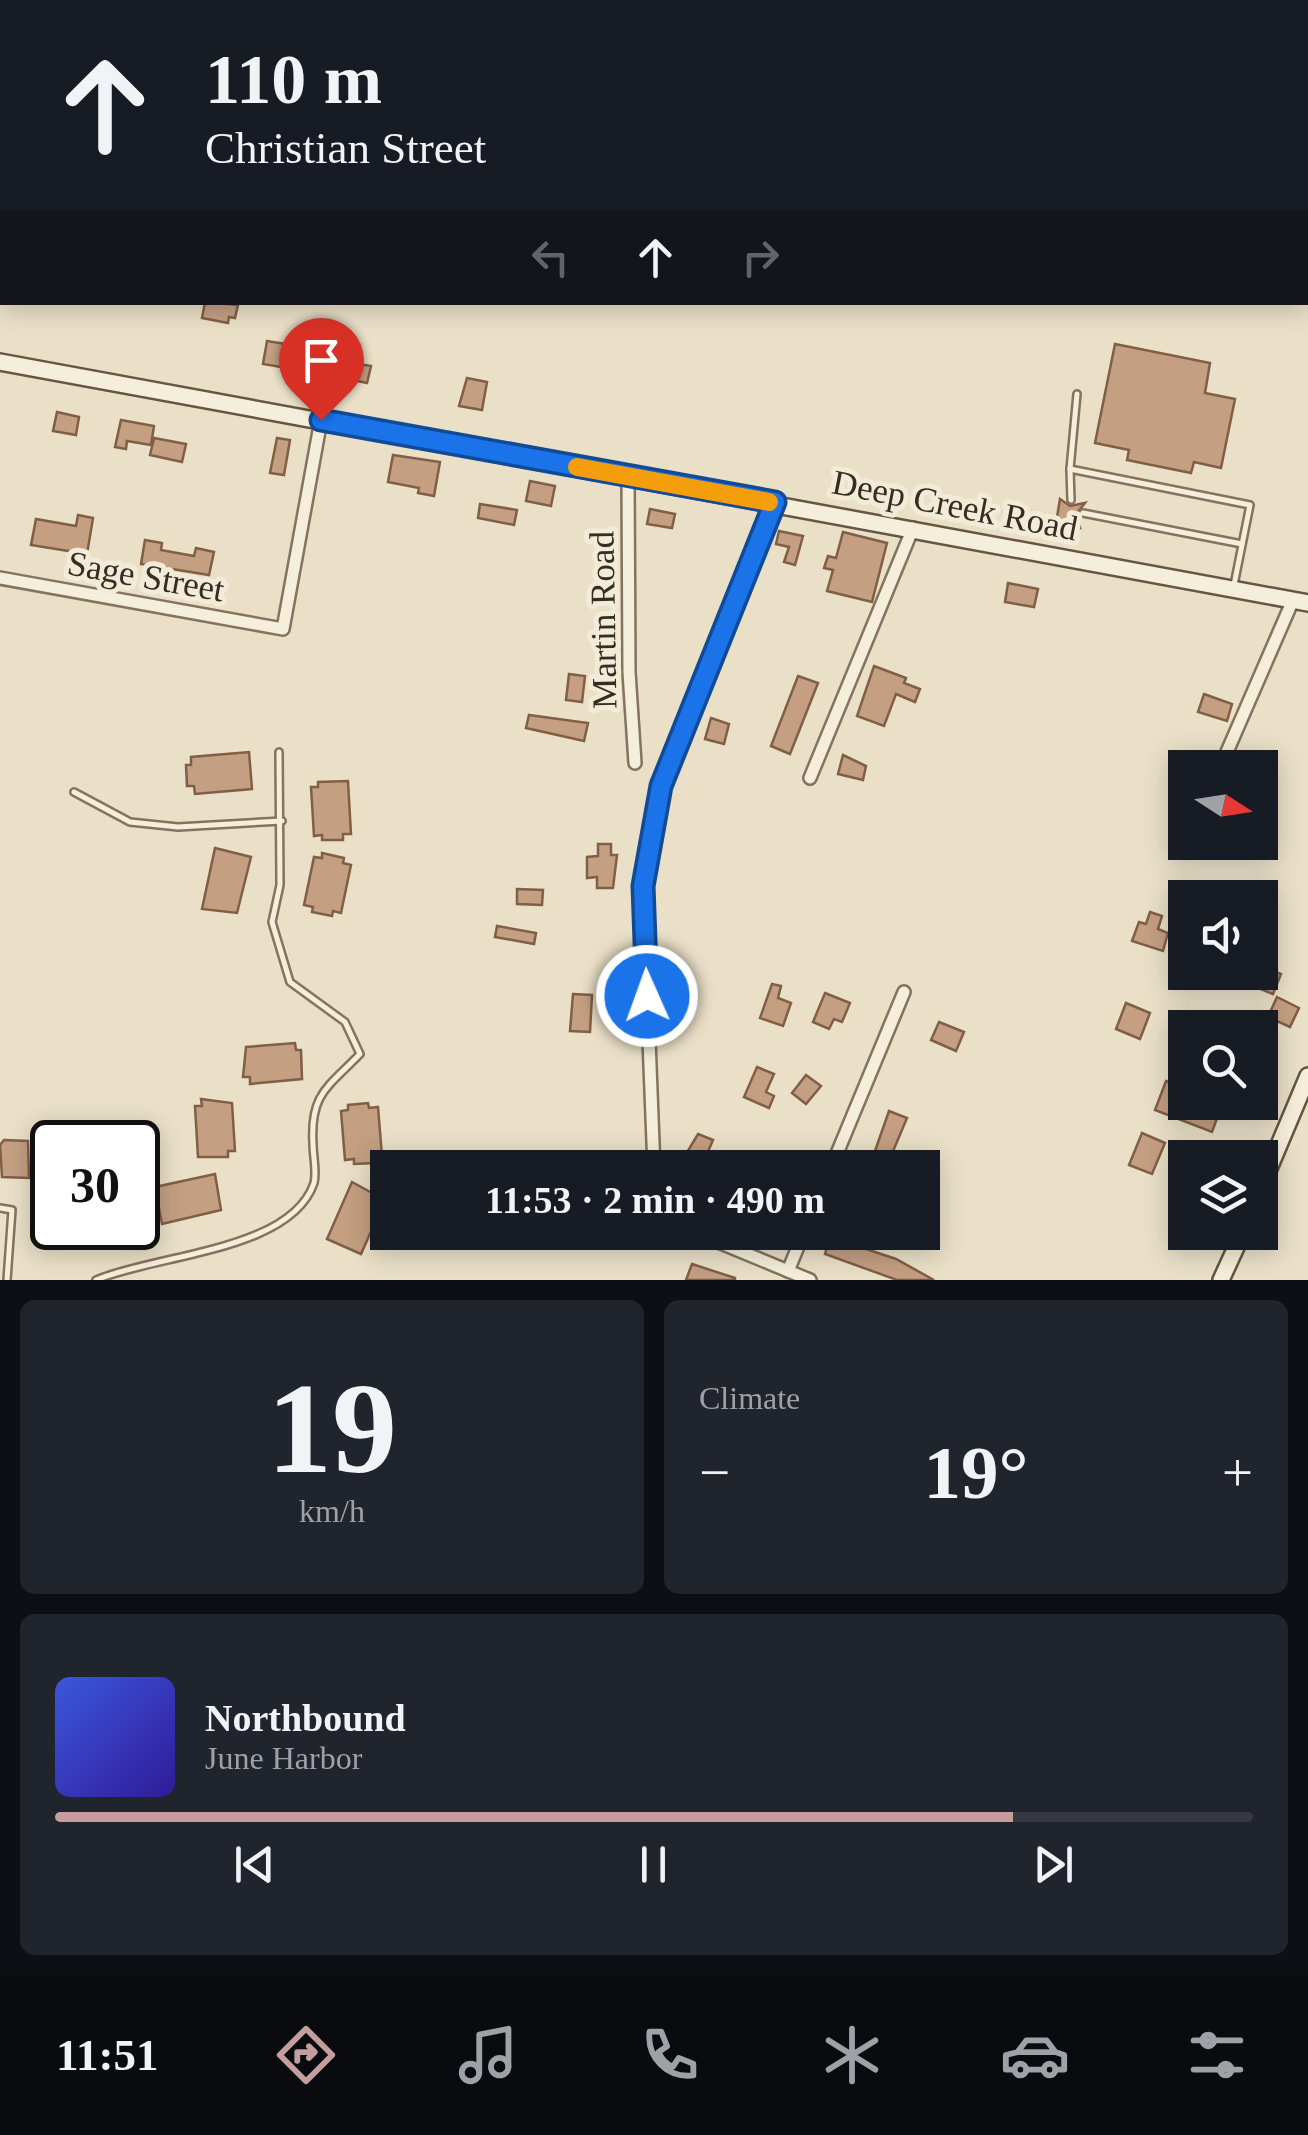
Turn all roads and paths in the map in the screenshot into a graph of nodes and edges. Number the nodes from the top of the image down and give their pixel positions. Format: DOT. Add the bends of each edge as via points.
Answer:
graph roads {
  1 [pos="0,362"];
  2 [pos="1077,394"];
  3 [pos="321,420"];
  4 [pos="1070,469"];
  5 [pos="628,476"];
  6 [pos="1070,500"];
  7 [pos="775,502"];
  8 [pos="1083,513"];
  9 [pos="913,528"];
  10 [pos="1242,544"];
  11 [pos="0,578"];
  12 [pos="1233,588"];
  13 [pos="1300,601"];
  14 [pos="1229,750"];
  15 [pos="279,752"];
  16 [pos="635,763"];
  17 [pos="810,778"];
  18 [pos="74,792"];
  19 [pos="282,821"];
  20 [pos="904,992"];
  21 [pos="1308,1076"];
  22 [pos="1278,1147"];
  23 [pos="653,1150"];
  24 [pos="838,1150"];
  25 [pos="0,1208"];
  26 [pos="737,1250"];
  27 [pos="797,1250"];
  28 [pos="1235,1250"];
  29 [pos="788,1271"];
  30 [pos="7,1280"];
  31 [pos="96,1280"];
  32 [pos="810,1280"];
  33 [pos="1222,1280"];
  1 -- 3 [label="street, Deep Creek Road"];
  2 -- 4 [label="lane"];
  3 -- 5 [label="street, Deep Creek Road"];
  3 -- 11 [label="street, Sage Street" via="283,629"];
  4 -- 6 [label="lane"];
  4 -- 10 [label="lane" via="1250,504"];
  5 -- 7 [label="street, Deep Creek Road"];
  5 -- 16 [label="street, Martin Road"];
  7 -- 9 [label="street, Deep Creek Road"];
  7 -- 23 [label="street" via="661,786 643,886"];
  8 -- 10 [label="lane"];
  9 -- 12 [label="street, Deep Creek Road"];
  9 -- 17 [label="street"];
  10 -- 12 [label="lane"];
  12 -- 13 [label="street, Deep Creek Road"];
  13 -- 14 [label="street"];
  15 -- 19 [label="lane"];
  18 -- 19 [label="lane" via="130,822 178,828"];
  19 -- 31 [label="lane" via="272,922 290,982 345,1022 360,1054 311,1114 315,1180 296,1214 252,1238 131,1265"];
  20 -- 24 [label="street"];
  21 -- 22 [label="street"];
  25 -- 30 [label="lane" via="12,1210"];
  26 -- 29 [label="street"];
  27 -- 29 [label="street"];
  28 -- 33 [label="street"];
  29 -- 32 [label="street"];
}
